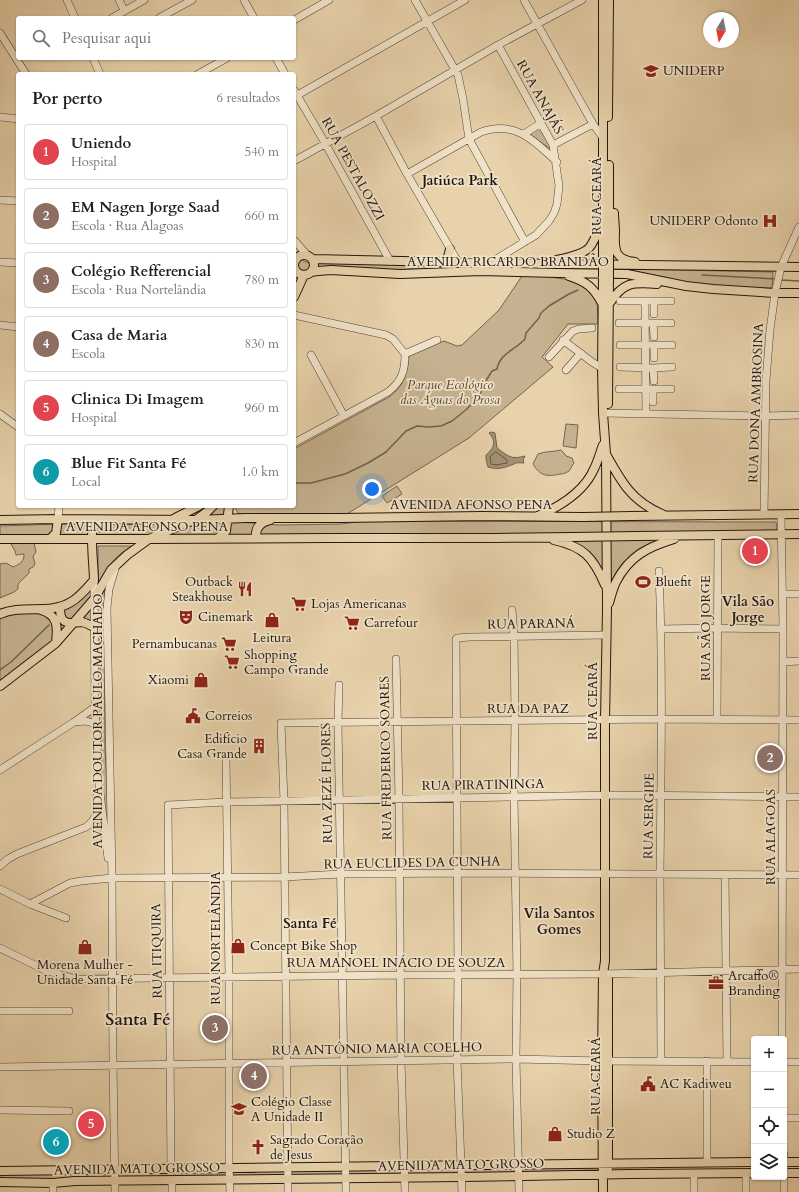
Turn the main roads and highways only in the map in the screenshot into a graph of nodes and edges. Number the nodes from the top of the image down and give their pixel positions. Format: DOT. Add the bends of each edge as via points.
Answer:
graph roads {
  1 [pos="603,0"];
  2 [pos="609,0"];
  3 [pos="609,189"];
  4 [pos="603,219"];
  5 [pos="450,249"];
  6 [pos="606,256"];
  7 [pos="310,258"];
  8 [pos="296,261"];
  9 [pos="390,261"];
  10 [pos="446,262"];
  11 [pos="544,264"];
  12 [pos="666,266"];
  13 [pos="296,267"];
  14 [pos="799,267"];
  15 [pos="558,273"];
  16 [pos="308,274"];
  17 [pos="411,274"];
  18 [pos="686,286"];
  19 [pos="799,293"];
  20 [pos="296,294"];
  21 [pos="606,305"];
  22 [pos="605,413"];
  23 [pos="605,440"];
  24 [pos="606,454"];
  25 [pos="195,508"];
  26 [pos="210,508"];
  27 [pos="230,508"];
  28 [pos="231,508"];
  29 [pos="799,514"];
  30 [pos="664,515"];
  31 [pos="533,517"];
  32 [pos="246,518"];
  33 [pos="278,518"];
  34 [pos="58,519"];
  35 [pos="103,519"];
  36 [pos="228,519"];
  37 [pos="0,520"];
  38 [pos="172,520"];
  39 [pos="196,520"];
  40 [pos="799,534"];
  41 [pos="680,536"];
  42 [pos="537,537"];
  43 [pos="0,538"];
  44 [pos="218,538"];
  45 [pos="256,538"];
  46 [pos="50,539"];
  47 [pos="92,539"];
  48 [pos="149,539"];
  49 [pos="606,587"];
  50 [pos="60,607"];
  51 [pos="39,609"];
  52 [pos="607,609"];
  53 [pos="0,614"];
  54 [pos="73,623"];
  55 [pos="94,627"];
  56 [pos="56,643"];
  57 [pos="0,686"];
  58 [pos="743,1162"];
  59 [pos="751,1162"];
  60 [pos="787,1162"];
  61 [pos="799,1162"];
  62 [pos="605,1163"];
  63 [pos="640,1163"];
  64 [pos="0,1171"];
  65 [pos="787,1173"];
  66 [pos="799,1173"];
  67 [pos="605,1174"];
  68 [pos="631,1174"];
  69 [pos="750,1174"];
  70 [pos="0,1182"];
  71 [pos="603,1192"];
  72 [pos="609,1192"];
  1 -- 4 [label="main road, RUA CEARÁ"];
  2 -- 3 [label="main road, RUA CEARÁ"];
  3 -- 6 [label="main road, RUA CEARÁ"];
  3 -- 12 [label="main road" via="614,212 616,252 623,259 632,262"];
  4 -- 6 [label="main road, RUA CEARÁ"];
  4 -- 11 [label="main road" via="588,249"];
  5 -- 10 [label="main road"];
  6 -- 21 [label="main road, RUA CEARÁ, bridge"];
  7 -- 8 [label="main road" via="305,256"];
  7 -- 9 [label="main road, AVENIDA RICARDO BRANDÃO"];
  7 -- 16 [label="main road" via="314,266"];
  9 -- 10 [label="main road, AVENIDA RICARDO BRANDÃO"];
  9 -- 17 [label="main road"];
  10 -- 11 [label="main road, AVENIDA RICARDO BRANDÃO"];
  11 -- 12 [label="main road, AVENIDA RICARDO BRANDÃO"];
  12 -- 14 [label="main road, AVENIDA RICARDO BRANDÃO" via="780,270"];
  13 -- 16 [label="main road" via="297,272"];
  15 -- 17 [label="main road, AVENIDA RICARDO BRANDÃO" via="481,271"];
  15 -- 18 [label="main road, AVENIDA RICARDO BRANDÃO" via="627,274"];
  15 -- 21 [label="main road" via="589,285"];
  16 -- 17 [label="main road, AVENIDA RICARDO BRANDÃO" via="318,270"];
  16 -- 20 [label="main road"];
  18 -- 19 [label="main road, AVENIDA RICARDO BRANDÃO"];
  18 -- 21 [label="main road" via="637,283 623,288"];
  21 -- 22 [label="main road, RUA CEARÁ"];
  21 -- 22 [label="main road, RUA CEARÁ" via="602,368"];
  22 -- 23 [label="main road, RUA CEARÁ"];
  23 -- 24 [label="main road, RUA CEARÁ"];
  23 -- 31 [label="main road" via="594,470 581,488 562,503"];
  24 -- 30 [label="main road" via="627,489 648,507"];
  24 -- 49 [label="main road, RUA CEARÁ"];
  25 -- 38 [label="main road"];
  26 -- 39 [label="main road"];
  27 -- 36 [label="main road"];
  28 -- 32 [label="main road"];
  29 -- 30 [label="main road, AVENIDA AFONSO PENA"];
  30 -- 31 [label="main road, AVENIDA AFONSO PENA, bridge"];
  31 -- 33 [label="main road, AVENIDA AFONSO PENA"];
  32 -- 33 [label="main road, AVENIDA AFONSO PENA"];
  32 -- 36 [label="main road, AVENIDA AFONSO PENA"];
  33 -- 45 [label="main road" via="260,524 255,532"];
  34 -- 35 [label="main road, AVENIDA AFONSO PENA"];
  34 -- 37 [label="main road, AVENIDA AFONSO PENA"];
  34 -- 46 [label="main road" via="56,533"];
  35 -- 38 [label="main road, AVENIDA AFONSO PENA"];
  35 -- 47 [label="main road" via="94,525"];
  36 -- 39 [label="main road, AVENIDA AFONSO PENA"];
  36 -- 44 [label="main road" via="226,531"];
  38 -- 39 [label="main road, AVENIDA AFONSO PENA"];
  39 -- 48 [label="main road"];
  40 -- 41 [label="main road, AVENIDA AFONSO PENA"];
  41 -- 42 [label="main road, AVENIDA AFONSO PENA, bridge"];
  41 -- 52 [label="main road" via="636,555 616,582"];
  42 -- 45 [label="main road, AVENIDA AFONSO PENA"];
  42 -- 49 [label="main road" via="563,542 586,553 597,567"];
  43 -- 46 [label="main road, AVENIDA AFONSO PENA"];
  44 -- 45 [label="main road, AVENIDA AFONSO PENA"];
  44 -- 48 [label="main road, AVENIDA AFONSO PENA"];
  46 -- 47 [label="main road, AVENIDA AFONSO PENA"];
  47 -- 48 [label="main road, AVENIDA AFONSO PENA"];
  47 -- 50 [label="main road" via="94,580 71,602"];
  48 -- 54 [label="main road" via="136,547 111,570 94,599"];
  49 -- 52 [label="main road, RUA CEARÁ"];
  50 -- 51 [label="main road"];
  50 -- 54 [label="main road" via="60,618"];
  51 -- 53 [label="main road" via="19,609"];
  51 -- 56 [label="main road" via="52,615 54,619 58,630"];
  52 -- 62 [label="main road, RUA CEARÁ"];
  54 -- 55 [label="main road" via="82,622"];
  54 -- 56 [label="main road"];
  56 -- 57 [label="main road"];
  58 -- 59 [label="main road, AVENIDA MATO GROSSO"];
  58 -- 63 [label="main road, AVENIDA MATO GROSSO"];
  58 -- 69 [label="main road"];
  60 -- 61 [label="main road"];
  62 -- 63 [label="main road, AVENIDA MATO GROSSO"];
  62 -- 64 [label="main road, AVENIDA MATO GROSSO"];
  62 -- 67 [label="main road, RUA CEARÁ"];
  63 -- 68 [label="main road" via="633,1167"];
  65 -- 66 [label="main road"];
  67 -- 68 [label="main road, AVENIDA MATO GROSSO"];
  67 -- 70 [label="main road, AVENIDA MATO GROSSO"];
  67 -- 71 [label="main road, RUA CEARÁ"];
  67 -- 72 [label="main road, RUA CEARÁ"];
  68 -- 69 [label="main road, AVENIDA MATO GROSSO"];
}
